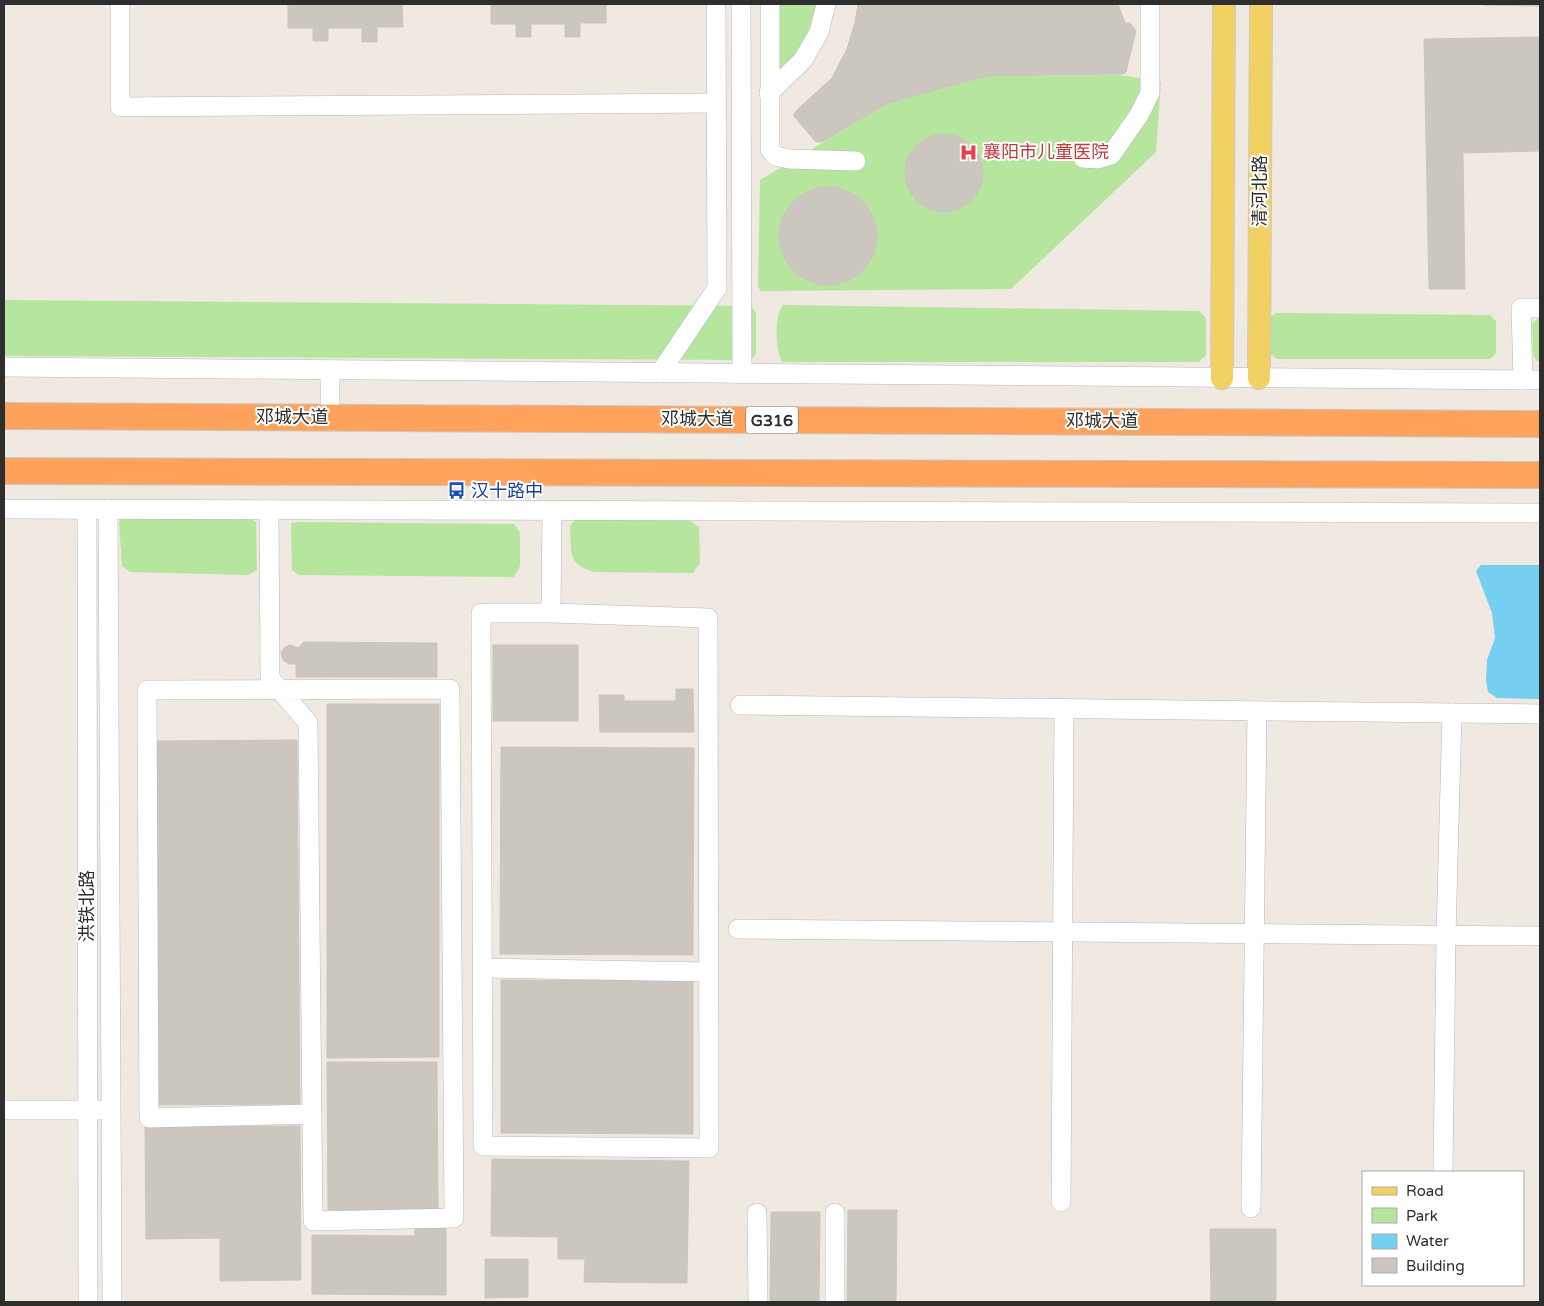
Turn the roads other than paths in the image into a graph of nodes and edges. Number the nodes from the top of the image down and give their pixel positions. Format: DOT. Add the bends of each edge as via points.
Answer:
graph roads {
  1 [pos="120,4"];
  2 [pos="716,4"];
  3 [pos="741,4"];
  4 [pos="770,4"];
  5 [pos="826,4"];
  6 [pos="1150,4"];
  7 [pos="1224,4"];
  8 [pos="1261,4"];
  9 [pos="769,93"];
  10 [pos="716,103"];
  11 [pos="1083,158"];
  12 [pos="856,161"];
  13 [pos="1540,308"];
  14 [pos="4,367"];
  15 [pos="330,370"];
  16 [pos="660,373"];
  17 [pos="742,374"];
  18 [pos="1222,378"];
  19 [pos="1259,378"];
  20 [pos="1532,380"];
  21 [pos="4,416"];
  22 [pos="330,417"];
  23 [pos="1540,424"];
  24 [pos="4,470"];
  25 [pos="1540,475"];
  26 [pos="4,509"];
  27 [pos="87,509"];
  28 [pos="108,509"];
  29 [pos="269,510"];
  30 [pos="552,510"];
  31 [pos="1540,512"];
  32 [pos="551,613"];
  33 [pos="279,690"];
  34 [pos="740,704"];
  35 [pos="1064,708"];
  36 [pos="1257,711"];
  37 [pos="1452,713"];
  38 [pos="1540,714"];
  39 [pos="738,929"];
  40 [pos="1062,932"];
  41 [pos="1255,934"];
  42 [pos="1446,935"];
  43 [pos="1540,936"];
  44 [pos="482,968"];
  45 [pos="708,972"];
  46 [pos="4,1110"];
  47 [pos="88,1110"];
  48 [pos="111,1110"];
  49 [pos="312,1114"];
  50 [pos="1443,1171"];
  51 [pos="1061,1202"];
  52 [pos="1251,1208"];
  53 [pos="757,1213"];
  54 [pos="835,1213"];
  55 [pos="88,1302"];
  56 [pos="112,1302"];
  57 [pos="758,1302"];
  58 [pos="835,1302"];
  1 -- 10 [label="street" via="120,107"];
  2 -- 10 [label="street"];
  3 -- 17 [label="street"];
  4 -- 9 [label="street"];
  5 -- 9 [label="street" via="820,32 803,60"];
  6 -- 11 [label="street" via="1150,93 1139,115 1111,154 1098,159"];
  7 -- 18 [label="main road, 清河北路"];
  8 -- 19 [label="main road, 清河北路"];
  9 -- 12 [label="street" via="769,139 775,156"];
  10 -- 16 [label="street" via="718,288"];
  13 -- 20 [label="street" via="1521,308"];
  14 -- 15 [label="street"];
  15 -- 16 [label="street"];
  15 -- 22 [label="street"];
  16 -- 17 [label="street"];
  17 -- 18 [label="street"];
  18 -- 19 [label="street"];
  19 -- 20 [label="street"];
  21 -- 22 [label="highway, 邓城大道 / G316"];
  22 -- 23 [label="highway, 邓城大道 / G316"];
  24 -- 25 [label="highway"];
  26 -- 27 [label="street"];
  27 -- 28 [label="street"];
  27 -- 47 [label="street, 洪铁北路"];
  28 -- 29 [label="street"];
  28 -- 48 [label="street, 洪铁北路"];
  29 -- 30 [label="street"];
  29 -- 33 [label="street" via="270,678"];
  30 -- 31 [label="street"];
  30 -- 32 [label="street"];
  32 -- 44 [label="street" via="481,613"];
  32 -- 45 [label="street" via="708,618"];
  33 -- 49 [label="street" via="308,724"];
  33 -- 49 [label="street" via="147,690 149,1118"];
  33 -- 49 [label="street" via="450,689 454,1218 313,1221"];
  34 -- 35 [label="street"];
  35 -- 36 [label="street"];
  35 -- 40 [label="street"];
  36 -- 37 [label="street"];
  36 -- 41 [label="street"];
  37 -- 38 [label="street"];
  37 -- 42 [label="street"];
  39 -- 40 [label="street"];
  40 -- 41 [label="street"];
  40 -- 51 [label="street"];
  41 -- 42 [label="street"];
  41 -- 52 [label="street"];
  42 -- 43 [label="street"];
  42 -- 50 [label="street"];
  44 -- 45 [label="street"];
  44 -- 45 [label="street" via="483,1146 709,1148"];
  46 -- 47 [label="street"];
  47 -- 48 [label="street"];
  47 -- 55 [label="street, 洪铁北路"];
  48 -- 56 [label="street, 洪铁北路"];
  53 -- 57 [label="street"];
  54 -- 58 [label="street"];
}
